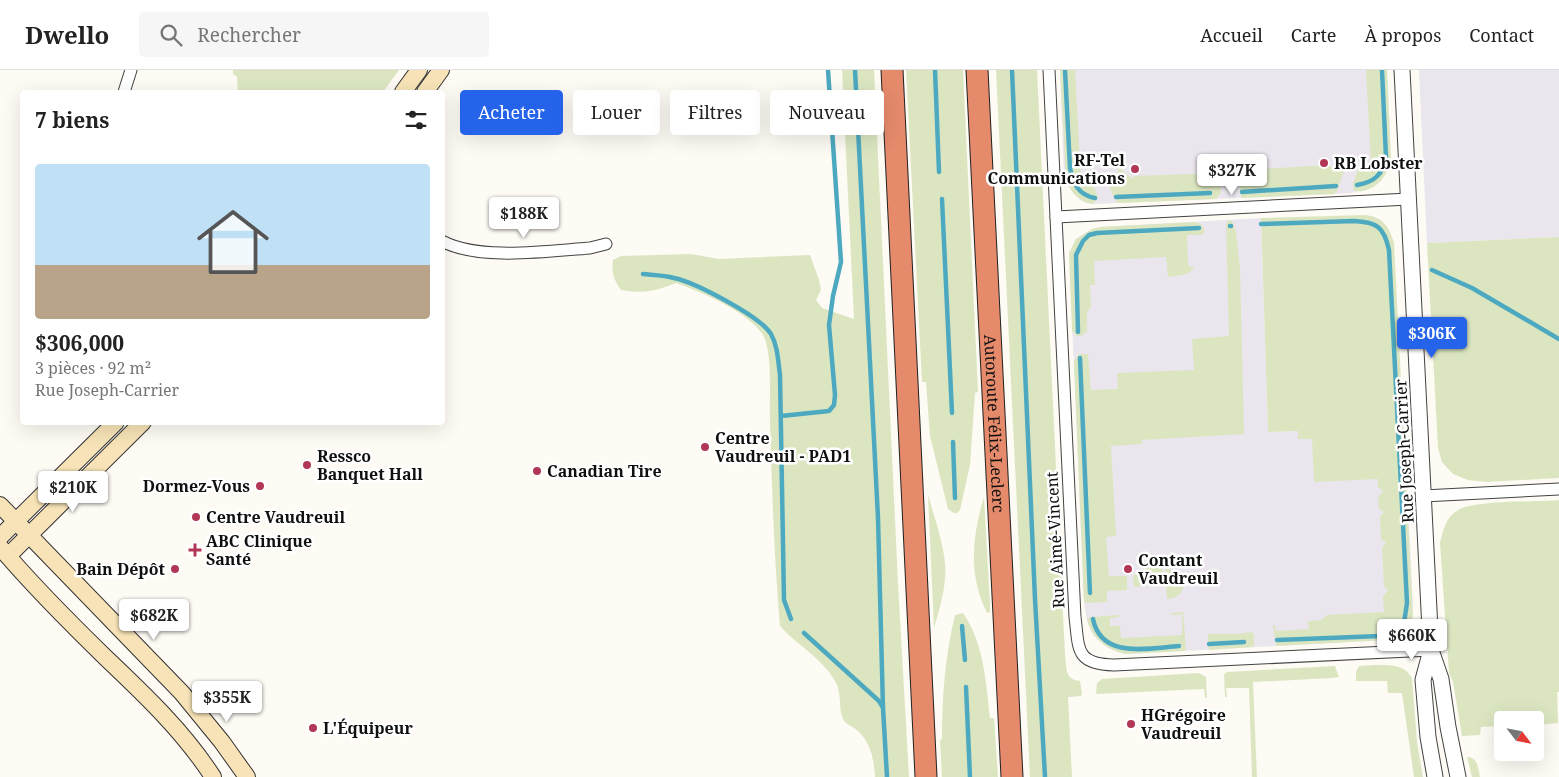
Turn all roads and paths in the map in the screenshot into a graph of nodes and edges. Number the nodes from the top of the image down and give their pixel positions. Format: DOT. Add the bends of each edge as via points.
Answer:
graph roads {
  1 [pos="131,70"];
  2 [pos="419,70"];
  3 [pos="441,70"];
  4 [pos="892,70"];
  5 [pos="977,70"];
  6 [pos="1049,70"];
  7 [pos="1402,70"];
  8 [pos="125,90"];
  9 [pos="404,90"];
  10 [pos="426,90"];
  11 [pos="1409,199"];
  12 [pos="1056,217"];
  13 [pos="445,242"];
  14 [pos="606,244"];
  15 [pos="113,425"];
  16 [pos="140,425"];
  17 [pos="1559,489"];
  18 [pos="1423,496"];
  19 [pos="0,505"];
  20 [pos="16,522"];
  21 [pos="29,535"];
  22 [pos="0,537"];
  23 [pos="4,552"];
  24 [pos="1431,650"];
  25 [pos="213,777"];
  26 [pos="247,777"];
  27 [pos="926,777"];
  28 [pos="1012,777"];
  29 [pos="1436,777"];
  30 [pos="1458,777"];
  1 -- 8 [label="street"];
  2 -- 9 [label="main road"];
  3 -- 10 [label="main road"];
  4 -- 27 [label="highway"];
  5 -- 28 [label="highway, Autoroute Félix-Leclerc"];
  6 -- 12 [label="street, Rue Aimé-Vincent"];
  7 -- 11 [label="street, Rue Joseph-Carrier"];
  11 -- 12 [label="street"];
  11 -- 18 [label="street, Rue Joseph-Carrier"];
  12 -- 24 [label="street, Rue Aimé-Vincent" via="1075,617 1083,656 1093,663 1114,665"];
  13 -- 14 [label="street" via="471,251 495,253 590,248"];
  15 -- 20 [label="main road"];
  16 -- 21 [label="main road"];
  17 -- 18 [label="street"];
  18 -- 24 [label="street, Rue Joseph-Carrier"];
  19 -- 20 [label="main road"];
  20 -- 21 [label="main road"];
  20 -- 22 [label="main road"];
  21 -- 23 [label="main road"];
  21 -- 26 [label="main road" via="182,692"];
  23 -- 25 [label="main road" via="24,576 160,711"];
  24 -- 29 [label="street, Rue Joseph-Carrier" via="1423,680 1428,737"];
  24 -- 30 [label="street, Rue Joseph-Carrier" via="1441,679"];
}
